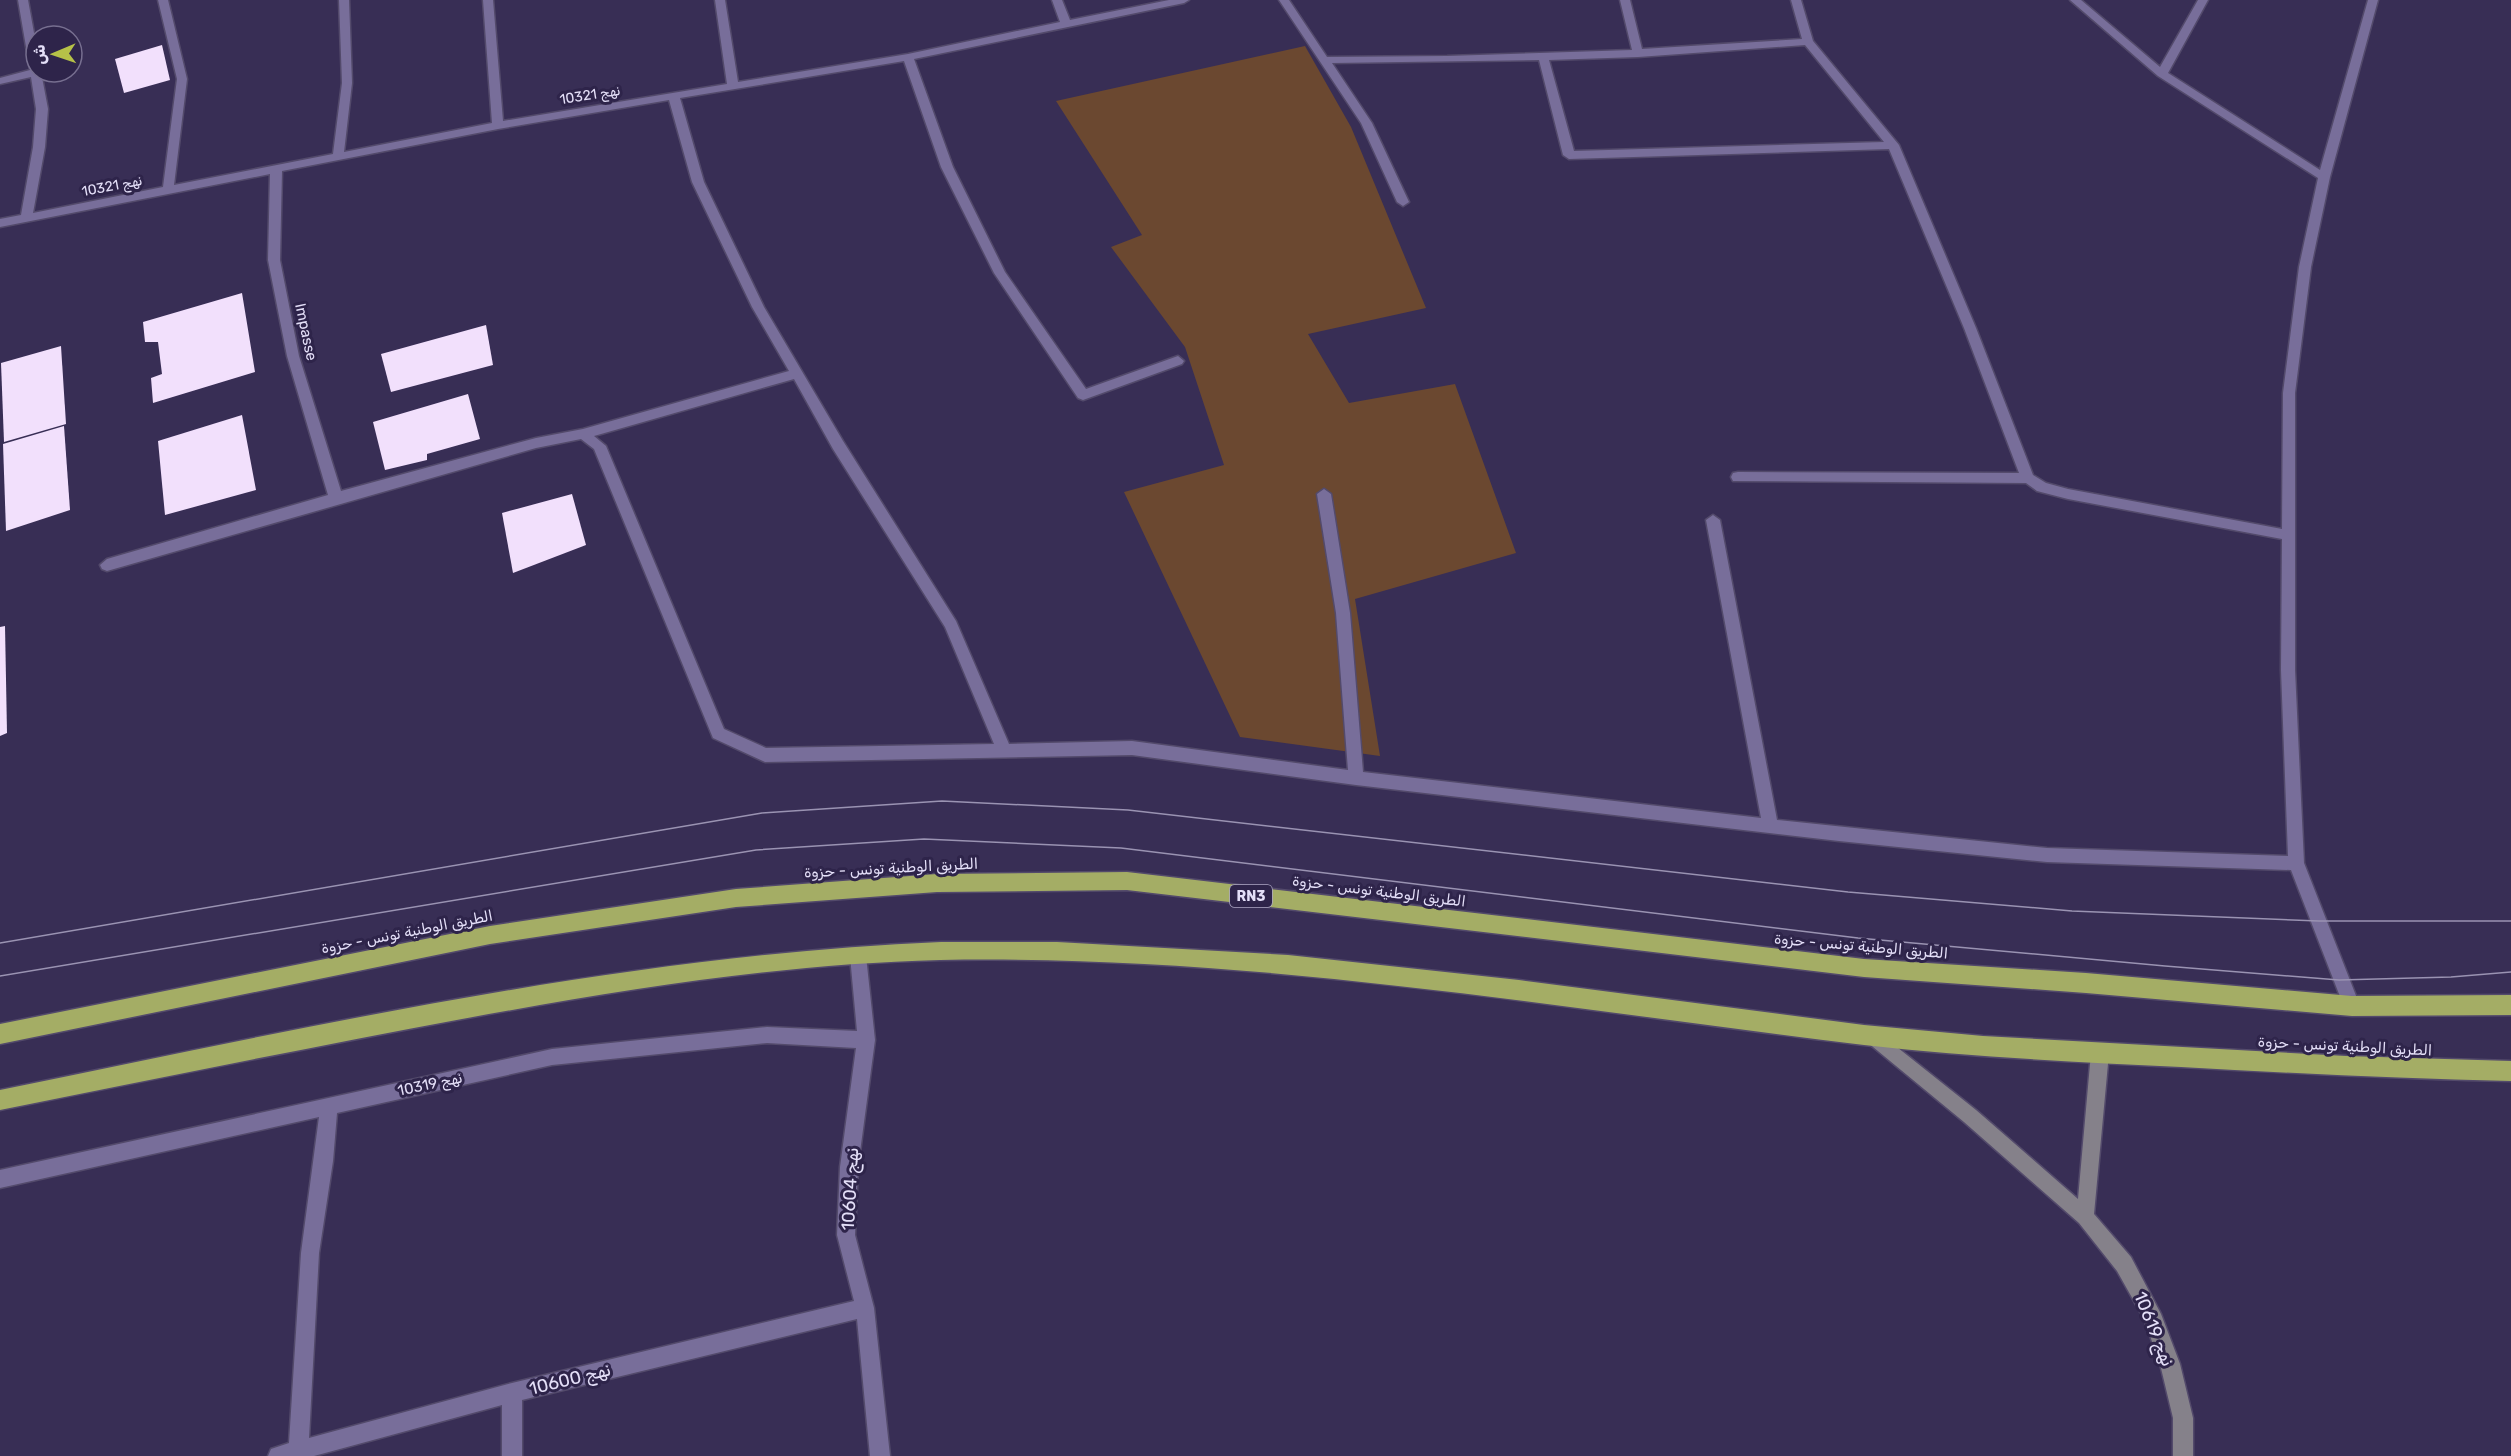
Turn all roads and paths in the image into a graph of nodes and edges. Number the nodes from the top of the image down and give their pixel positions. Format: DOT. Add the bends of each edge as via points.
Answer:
graph roads {
  1 [pos="22,0"];
  2 [pos="163,0"];
  3 [pos="344,0"];
  4 [pos="488,0"];
  5 [pos="720,0"];
  6 [pos="1057,0"];
  7 [pos="1184,0"];
  8 [pos="1284,0"];
  9 [pos="1625,0"];
  10 [pos="1796,0"];
  11 [pos="2075,0"];
  12 [pos="2203,0"];
  13 [pos="2373,0"];
  14 [pos="27,24"];
  15 [pos="1066,24"];
  16 [pos="1808,42"];
  17 [pos="1638,54"];
  18 [pos="908,57"];
  19 [pos="1543,57"];
  20 [pos="1326,60"];
  21 [pos="2162,74"];
  22 [pos="24,75"];
  23 [pos="0,81"];
  24 [pos="38,84"];
  25 [pos="733,87"];
  26 [pos="674,97"];
  27 [pos="498,125"];
  28 [pos="1893,145"];
  29 [pos="338,157"];
  30 [pos="276,169"];
  31 [pos="2324,177"];
  32 [pos="168,190"];
  33 [pos="1403,202"];
  34 [pos="26,217"];
  35 [pos="0,223"];
  36 [pos="1178,361"];
  37 [pos="796,374"];
  38 [pos="583,434"];
  39 [pos="1738,477"];
  40 [pos="2028,478"];
  41 [pos="1324,494"];
  42 [pos="336,498"];
  43 [pos="1713,520"];
  44 [pos="2287,535"];
  45 [pos="107,565"];
  46 [pos="1004,750"];
  47 [pos="1356,778"];
  48 [pos="1770,825"];
  49 [pos="2296,863"];
  50 [pos="858,956"];
  51 [pos="2511,1005"];
  52 [pos="2352,1006"];
  53 [pos="0,1034"];
  54 [pos="1873,1036"];
  55 [pos="866,1040"];
  56 [pos="2100,1053"];
  57 [pos="2511,1071"];
  58 [pos="0,1100"];
  59 [pos="329,1106"];
  60 [pos="0,1179"];
  61 [pos="2085,1217"];
  62 [pos="865,1308"];
  63 [pos="512,1393"];
  64 [pos="298,1450"];
  65 [pos="278,1456"];
  66 [pos="512,1456"];
  67 [pos="880,1456"];
  68 [pos="2183,1456"];
  1 -- 14 [label="street"];
  2 -- 32 [label="street" via="182,79"];
  3 -- 29 [label="street" via="347,82"];
  4 -- 27 [label="street"];
  5 -- 25 [label="street"];
  6 -- 15 [label="street"];
  7 -- 15 [label="street, نهج 10321"];
  8 -- 20 [label="street"];
  9 -- 17 [label="street"];
  10 -- 16 [label="street"];
  11 -- 21 [label="street"];
  12 -- 21 [label="street"];
  13 -- 31 [label="street"];
  15 -- 18 [label="street, نهج 10321"];
  16 -- 17 [label="street"];
  16 -- 28 [label="street"];
  17 -- 19 [label="street"];
  18 -- 25 [label="street, نهج 10321"];
  18 -- 36 [label="street" via="948,167 1000,273 1083,395"];
  19 -- 20 [label="street"];
  19 -- 28 [label="street" via="1569,155"];
  20 -- 33 [label="street" via="1366,123"];
  21 -- 31 [label="street"];
  22 -- 23 [label="street"];
  24 -- 34 [label="street" via="42,109 39,147"];
  25 -- 26 [label="street, نهج 10321"];
  26 -- 27 [label="street, نهج 10321"];
  26 -- 37 [label="street" via="698,182 758,307"];
  27 -- 29 [label="street, نهج 10321"];
  28 -- 40 [label="street"];
  29 -- 30 [label="street, نهج 10321"];
  30 -- 32 [label="street, نهج 10321"];
  30 -- 42 [label="street, Impasse" via="274,260 293,356"];
  31 -- 44 [label="street" via="2305,267 2289,393"];
  32 -- 34 [label="street, نهج 10321"];
  34 -- 35 [label="street, نهج 10321"];
  37 -- 38 [label="street"];
  37 -- 46 [label="street" via="951,625"];
  38 -- 42 [label="street" via="536,443"];
  38 -- 46 [label="street" via="599,446 718,733 765,755"];
  39 -- 40 [label="street"];
  40 -- 44 [label="street" via="2042,487 2068,494"];
  41 -- 47 [label="street" via="1343,613"];
  42 -- 45 [label="street"];
  43 -- 48 [label="street"];
  44 -- 49 [label="street"];
  46 -- 47 [label="street" via="1132,748"];
  47 -- 48 [label="street"];
  48 -- 49 [label="street" via="2047,855"];
  49 -- 52 [label="street"];
  50 -- 54 [label="highway, الطريق الوطنية تونس - حزوة" via="939,951 1125,953 1373,971"];
  50 -- 55 [label="street, نهج 10604"];
  50 -- 58 [label="highway, الطريق الوطنية تونس - حزوة" via="758,964 551,993 298,1039"];
  51 -- 52 [label="highway, الطريق الوطنية تونس - حزوة / RN3"];
  52 -- 53 [label="highway, الطريق الوطنية تونس - حزوة / RN3" via="1864,968 1127,881 972,882 736,898 490,935"];
  54 -- 56 [label="highway, الطريق الوطنية تونس - حزوة"];
  54 -- 61 [label="street, نهج 10619"];
  55 -- 59 [label="street, نهج 10319" via="767,1035 552,1057"];
  55 -- 62 [label="street, نهج 10604" via="849,1167 846,1234"];
  56 -- 57 [label="highway, الطريق الوطنية تونس - حزوة"];
  56 -- 61 [label="street"];
  59 -- 60 [label="street, نهج 10319"];
  59 -- 64 [label="street" via="309,1253"];
  61 -- 68 [label="street, نهج 10619" via="2124,1264 2152,1314 2183,1418"];
  62 -- 63 [label="street, نهج 10600"];
  62 -- 67 [label="street, نهج 10604"];
  63 -- 64 [label="street, نهج 10600"];
  63 -- 66 [label="street"];
  64 -- 65 [label="street, نهج 10600"];
}
